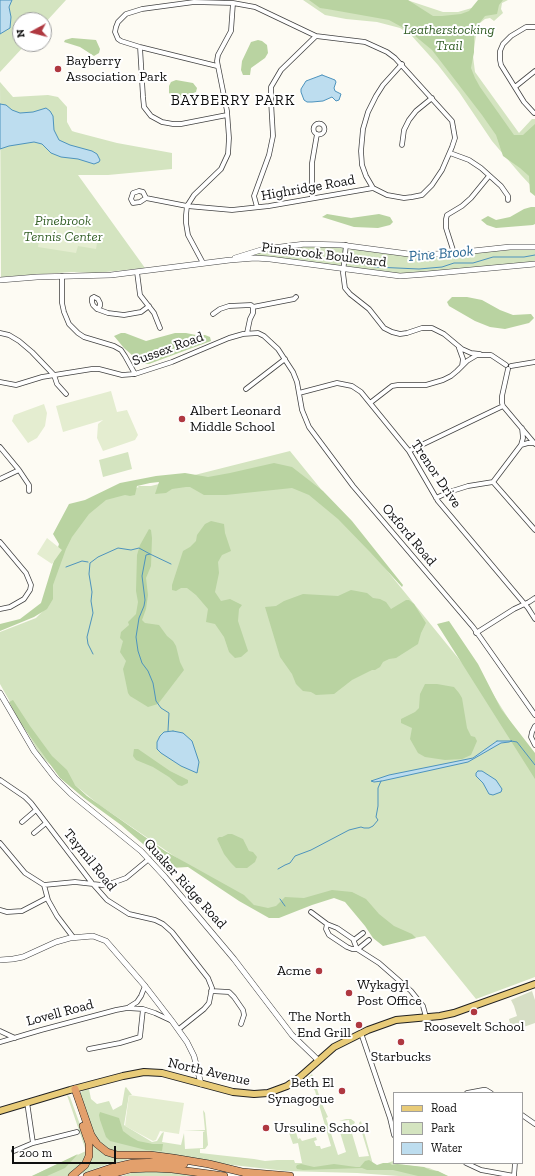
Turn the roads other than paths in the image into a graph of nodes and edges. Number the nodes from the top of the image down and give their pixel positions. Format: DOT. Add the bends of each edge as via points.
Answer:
graph roads {
  1 [pos="233,3"];
  2 [pos="535,27"];
  3 [pos="316,36"];
  4 [pos="140,47"];
  5 [pos="402,64"];
  6 [pos="217,66"];
  7 [pos="535,71"];
  8 [pos="515,87"];
  9 [pos="432,98"];
  10 [pos="534,113"];
  11 [pos="227,115"];
  12 [pos="317,134"];
  13 [pos="402,145"];
  14 [pos="450,153"];
  15 [pos="489,176"];
  16 [pos="373,188"];
  17 [pos="146,198"];
  18 [pos="312,198"];
  19 [pos="508,200"];
  20 [pos="188,206"];
  21 [pos="257,208"];
  22 [pos="346,246"];
  23 [pos="535,247"];
  24 [pos="254,252"];
  25 [pos="454,253"];
  26 [pos="255,258"];
  27 [pos="230,260"];
  28 [pos="203,263"];
  29 [pos="535,264"];
  30 [pos="343,269"];
  31 [pos="137,272"];
  32 [pos="62,276"];
  33 [pos="0,280"];
  34 [pos="296,297"];
  35 [pos="149,306"];
  36 [pos="253,307"];
  37 [pos="97,310"];
  38 [pos="213,314"];
  39 [pos="160,328"];
  40 [pos="0,333"];
  41 [pos="247,333"];
  42 [pos="459,348"];
  43 [pos="480,354"];
  44 [pos="285,359"];
  45 [pos="535,362"];
  46 [pos="462,366"];
  47 [pos="508,367"];
  48 [pos="136,374"];
  49 [pos="54,375"];
  50 [pos="0,382"];
  51 [pos="246,389"];
  52 [pos="300,393"];
  53 [pos="66,394"];
  54 [pos="370,402"];
  55 [pos="504,406"];
  56 [pos="522,428"];
  57 [pos="534,443"];
  58 [pos="521,445"];
  59 [pos="0,446"];
  60 [pos="409,452"];
  61 [pos="19,470"];
  62 [pos="0,480"];
  63 [pos="493,482"];
  64 [pos="29,492"];
  65 [pos="436,498"];
  66 [pos="535,530"];
  67 [pos="0,542"];
  68 [pos="535,598"];
  69 [pos="524,604"];
  70 [pos="0,609"];
  71 [pos="535,619"];
  72 [pos="476,633"];
  73 [pos="0,693"];
  74 [pos="535,715"];
  75 [pos="535,726"];
  76 [pos="535,745"];
  77 [pos="0,780"];
  78 [pos="36,810"];
  79 [pos="22,822"];
  80 [pos="46,823"];
  81 [pos="34,833"];
  82 [pos="0,843"];
  83 [pos="149,860"];
  84 [pos="92,883"];
  85 [pos="44,885"];
  86 [pos="47,898"];
  87 [pos="0,910"];
  88 [pos="311,912"];
  89 [pos="327,924"];
  90 [pos="363,933"];
  91 [pos="73,937"];
  92 [pos="354,940"];
  93 [pos="369,940"];
  94 [pos="358,949"];
  95 [pos="0,960"];
  96 [pos="535,984"];
  97 [pos="145,986"];
  98 [pos="212,991"];
  99 [pos="127,1008"];
  100 [pos="143,1010"];
  101 [pos="426,1017"];
  102 [pos="172,1020"];
  103 [pos="241,1024"];
  104 [pos="179,1029"];
  105 [pos="0,1032"];
  106 [pos="361,1033"];
  107 [pos="15,1038"];
  108 [pos="0,1042"];
  109 [pos="89,1050"];
  110 [pos="318,1060"];
  111 [pos="201,1084"];
  112 [pos="73,1089"];
  113 [pos="471,1092"];
  114 [pos="489,1092"];
  115 [pos="27,1102"];
  116 [pos="0,1111"];
  117 [pos="523,1117"];
  118 [pos="392,1118"];
  119 [pos="535,1124"];
  120 [pos="77,1132"];
  121 [pos="33,1143"];
  122 [pos="14,1151"];
  123 [pos="468,1164"];
  124 [pos="515,1164"];
  125 [pos="246,1173"];
  126 [pos="72,1176"];
  127 [pos="87,1176"];
  128 [pos="104,1176"];
  129 [pos="224,1176"];
  130 [pos="290,1176"];
  131 [pos="514,1176"];
  1 -- 3 [label="street" via="255,7"];
  1 -- 4 [label="street" via="194,2 164,5 126,14 118,22 115,32 118,39"];
  1 -- 6 [label="street" via="231,31 218,55"];
  2 -- 8 [label="street" via="520,29 500,51 501,65"];
  3 -- 5 [label="street" via="365,42 387,52"];
  3 -- 21 [label="street" via="281,70 271,88 273,136 254,196"];
  4 -- 6 [label="street"];
  4 -- 11 [label="street" via="142,97 144,107 152,116 162,122 181,124"];
  5 -- 9 [label="street"];
  5 -- 16 [label="street" via="376,96 363,129 362,165"];
  6 -- 11 [label="street"];
  7 -- 8 [label="street"];
  8 -- 10 [label="street"];
  9 -- 13 [label="street" via="416,111 410,120 404,130"];
  9 -- 14 [label="street" via="453,124 455,138"];
  11 -- 20 [label="street" via="230,138 226,160 221,169 197,191"];
  12 -- 18 [label="street" via="312,164"];
  14 -- 15 [label="street" via="476,164"];
  14 -- 16 [label="street, Highridge Road" via="439,176 422,195 404,198"];
  15 -- 19 [label="street" via="505,191"];
  15 -- 25 [label="street" via="471,198 447,215 446,228"];
  16 -- 18 [label="street, Highridge Road"];
  17 -- 20 [label="street, Highridge Road"];
  18 -- 21 [label="street, Highridge Road"];
  20 -- 21 [label="street, Highridge Road" via="232,210"];
  20 -- 28 [label="street" via="185,219 187,231"];
  22 -- 24 [label="street, Pinebrook Boulevard" via="291,245"];
  22 -- 25 [label="street, Pinebrook Boulevard" via="404,254"];
  22 -- 30 [label="street"];
  23 -- 25 [label="street, Pinebrook Boulevard"];
  24 -- 26 [label="street"];
  24 -- 27 [label="street, Pinebrook Boulevard"];
  26 -- 27 [label="street, Pinebrook Boulevard"];
  26 -- 30 [label="street, Pinebrook Boulevard"];
  27 -- 28 [label="street, Pinebrook Boulevard"];
  28 -- 31 [label="street, Pinebrook Boulevard"];
  29 -- 30 [label="street, Pinebrook Boulevard" via="406,276"];
  30 -- 42 [label="street" via="346,290 367,307 386,329 402,334 432,328 447,336"];
  31 -- 32 [label="street, Pinebrook Boulevard"];
  31 -- 35 [label="street" via="140,295"];
  32 -- 33 [label="street, Pinebrook Boulevard"];
  32 -- 48 [label="street" via="62,303 69,324 84,337 121,350"];
  34 -- 36 [label="street"];
  35 -- 37 [label="street" via="141,312 124,315"];
  35 -- 39 [label="street"];
  36 -- 38 [label="street" via="249,304 229,306"];
  36 -- 41 [label="street"];
  40 -- 49 [label="street" via="19,341"];
  41 -- 44 [label="street, Sussex Road" via="264,336"];
  41 -- 48 [label="street, Sussex Road"];
  42 -- 43 [label="street"];
  42 -- 46 [label="street" via="463,359"];
  43 -- 46 [label="street"];
  43 -- 47 [label="street" via="494,356"];
  44 -- 51 [label="street"];
  44 -- 52 [label="street, Oxford Road" via="293,372"];
  45 -- 47 [label="street"];
  46 -- 54 [label="street" via="451,376 431,384 392,386"];
  47 -- 55 [label="street" via="502,396"];
  48 -- 49 [label="street, Sussex Road" via="122,375 92,369"];
  49 -- 50 [label="street, Sussex Road" via="16,385"];
  49 -- 53 [label="street" via="57,384"];
  52 -- 54 [label="street, Trenor Drive" via="328,384 345,384 357,389"];
  52 -- 72 [label="street, Oxford Road" via="302,410 309,427 353,486"];
  54 -- 60 [label="street, Trenor Drive"];
  55 -- 56 [label="street"];
  55 -- 60 [label="street"];
  56 -- 57 [label="street"];
  56 -- 58 [label="street"];
  57 -- 58 [label="street"];
  58 -- 63 [label="street"];
  59 -- 61 [label="street"];
  60 -- 65 [label="street, Trenor Drive"];
  61 -- 62 [label="street"];
  61 -- 64 [label="street" via="29,485"];
  63 -- 65 [label="street" via="468,486"];
  63 -- 66 [label="street"];
  65 -- 69 [label="street, Trenor Drive"];
  67 -- 70 [label="street" via="26,573 31,585 24,599"];
  68 -- 69 [label="street"];
  69 -- 71 [label="street, Trenor Drive"];
  69 -- 72 [label="street"];
  72 -- 74 [label="street, Oxford Road"];
  73 -- 83 [label="street, Quaker Ridge Road" via="34,751 55,778"];
  75 -- 76 [label="street" via="531,738"];
  77 -- 78 [label="street, Taymil Road" via="24,797"];
  78 -- 79 [label="street"];
  78 -- 80 [label="street, Taymil Road"];
  80 -- 81 [label="street"];
  80 -- 84 [label="street, Taymil Road"];
  82 -- 85 [label="street" via="25,873"];
  83 -- 84 [label="street" via="122,880 102,885"];
  83 -- 110 [label="street, Quaker Ridge Road" via="234,958 292,1035"];
  84 -- 85 [label="street"];
  84 -- 98 [label="street, Taymil Road" via="118,908 129,914 164,924 208,978"];
  85 -- 86 [label="street"];
  86 -- 87 [label="street" via="22,911"];
  86 -- 91 [label="street"];
  88 -- 89 [label="street"];
  89 -- 92 [label="street" via="338,928"];
  89 -- 94 [label="street" via="326,930 330,935 347,947"];
  90 -- 92 [label="street"];
  91 -- 95 [label="street" via="23,957"];
  91 -- 97 [label="street" via="92,936 106,941"];
  92 -- 94 [label="street"];
  93 -- 94 [label="street"];
  94 -- 101 [label="street" via="379,963 411,991 423,1006"];
  96 -- 101 [label="main road, North Avenue" via="454,1013"];
  97 -- 99 [label="street" via="137,1002"];
  97 -- 102 [label="street"];
  98 -- 103 [label="street" via="229,992 234,997 243,1010"];
  98 -- 104 [label="street" via="206,1007"];
  99 -- 100 [label="street, Lovell Road"];
  99 -- 107 [label="street, Lovell Road"];
  100 -- 102 [label="street, Lovell Road"];
  100 -- 109 [label="street" via="140,1037"];
  101 -- 106 [label="main road, North Avenue" via="396,1020"];
  102 -- 104 [label="street"];
  104 -- 111 [label="street" via="192,1050"];
  105 -- 107 [label="street"];
  106 -- 110 [label="main road, North Avenue" via="334,1047"];
  106 -- 118 [label="street"];
  107 -- 108 [label="street, Lovell Road"];
  110 -- 111 [label="main road, North Avenue" via="292,1083 281,1090 268,1093 239,1093"];
  111 -- 112 [label="main road, North Avenue" via="162,1073 144,1072"];
  112 -- 115 [label="main road, North Avenue"];
  112 -- 125 [label="highway" via="91,1136 107,1152 117,1155 173,1158"];
  112 -- 126 [label="highway" via="90,1150 85,1165"];
  113 -- 114 [label="street"];
  115 -- 116 [label="main road, North Avenue"];
  115 -- 121 [label="street"];
  117 -- 119 [label="street"];
  120 -- 121 [label="street"];
  121 -- 122 [label="street"];
  123 -- 131 [label="street" via="482,1170"];
  124 -- 131 [label="street"];
  125 -- 127 [label="highway" via="154,1162 125,1164"];
  125 -- 130 [label="highway"];
  128 -- 129 [label="highway" via="151,1168"];
}
